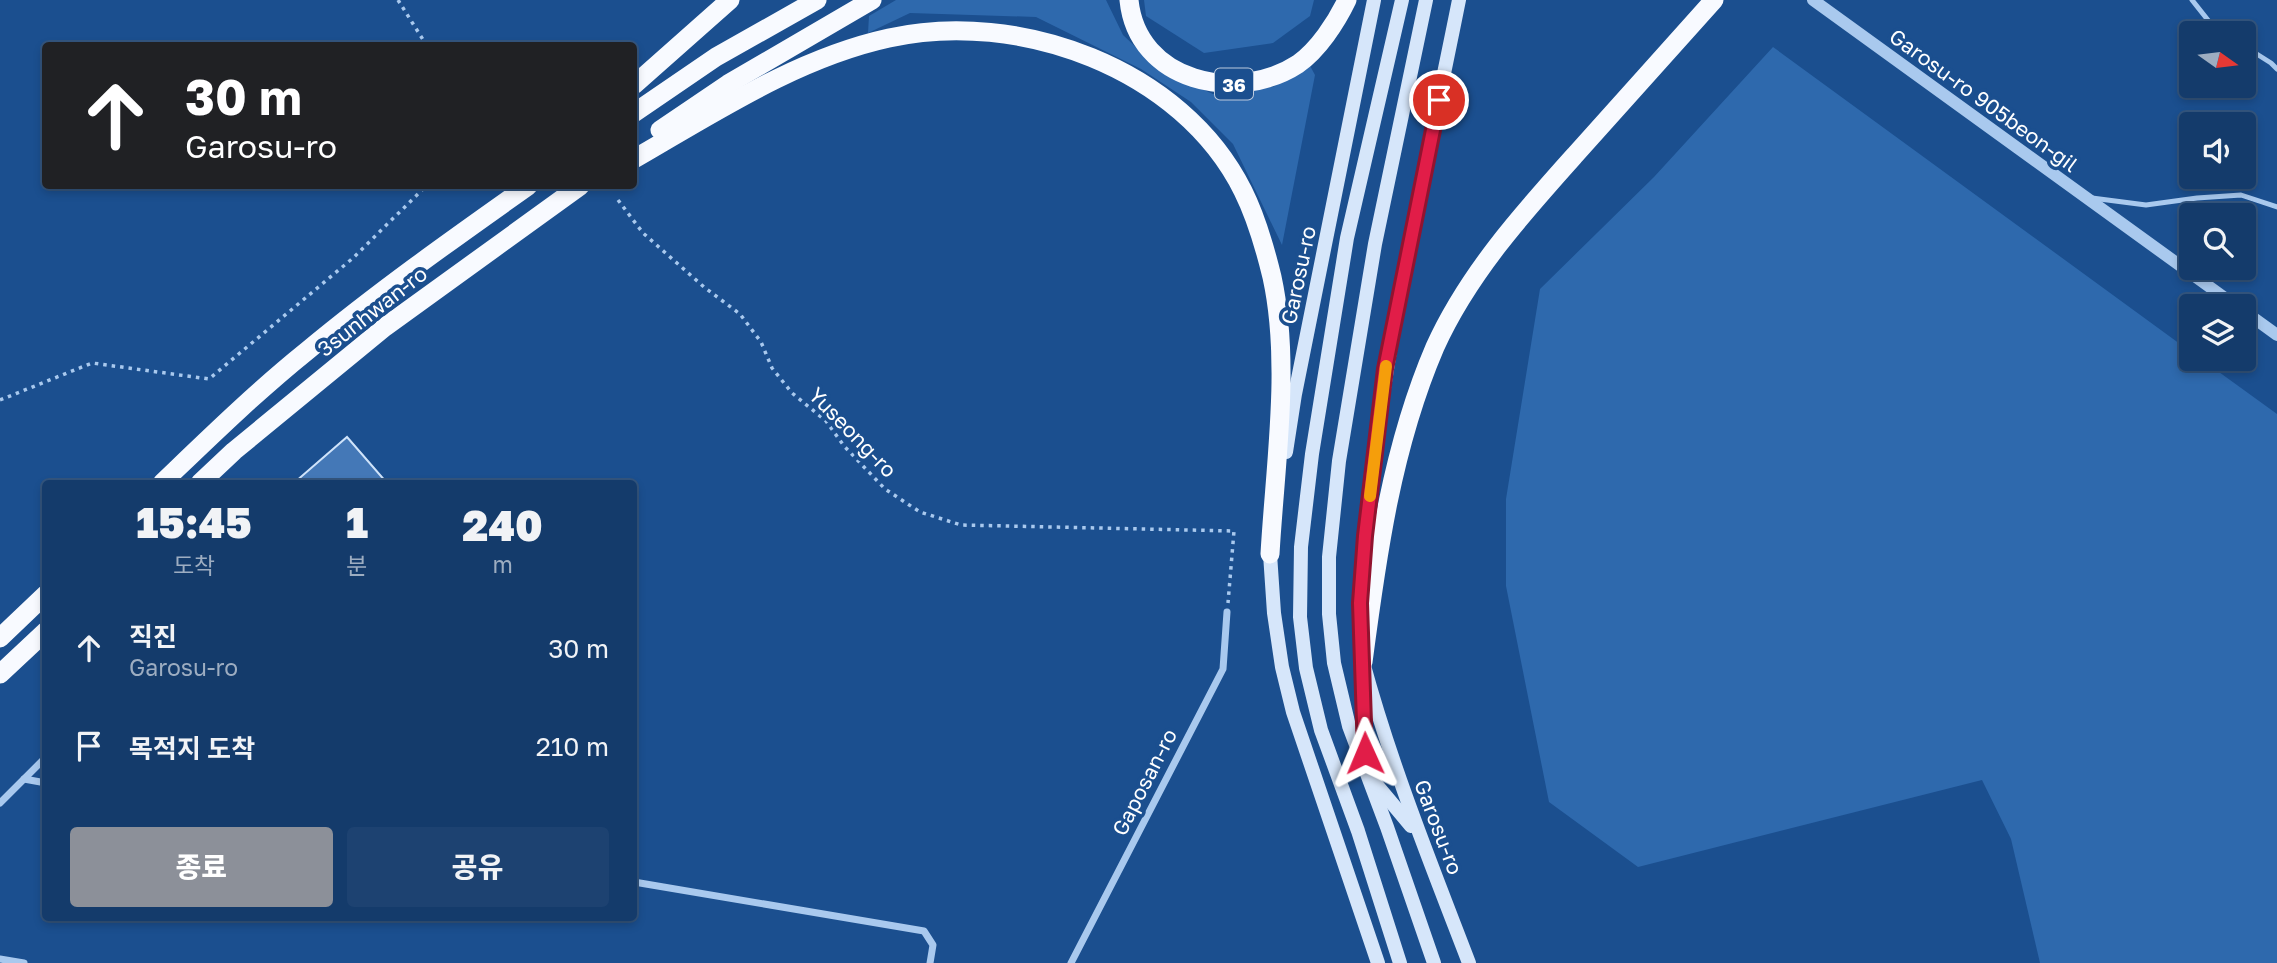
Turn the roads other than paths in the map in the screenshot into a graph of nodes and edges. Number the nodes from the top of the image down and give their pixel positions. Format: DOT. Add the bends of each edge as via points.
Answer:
graph roads {
  1 [pos="730,0"];
  2 [pos="817,0"];
  3 [pos="872,0"];
  4 [pos="1129,0"];
  5 [pos="1347,0"];
  6 [pos="1374,0"];
  7 [pos="1402,0"];
  8 [pos="1426,0"];
  9 [pos="1459,0"];
  10 [pos="1714,0"];
  11 [pos="1813,0"];
  12 [pos="2192,0"];
  13 [pos="2209,21"];
  14 [pos="2256,54"];
  15 [pos="2277,69"];
  16 [pos="637,82"];
  17 [pos="637,111"];
  18 [pos="637,147"];
  19 [pos="637,157"];
  20 [pos="513,189"];
  21 [pos="524,189"];
  22 [pos="576,189"];
  23 [pos="582,189"];
  24 [pos="2085,197"];
  25 [pos="2277,207"];
  26 [pos="544,210"];
  27 [pos="464,231"];
  28 [pos="2219,294"];
  29 [pos="2256,320"];
  30 [pos="2277,335"];
  31 [pos="165,480"];
  32 [pos="203,480"];
  33 [pos="1270,554"];
  34 [pos="42,598"];
  35 [pos="1227,612"];
  36 [pos="42,635"];
  37 [pos="0,638"];
  38 [pos="1363,662"];
  39 [pos="0,674"];
  40 [pos="42,761"];
  41 [pos="1365,772"];
  42 [pos="24,779"];
  43 [pos="42,782"];
  44 [pos="0,803"];
  45 [pos="1421,837"];
  46 [pos="637,883"];
  47 [pos="1381,907"];
  48 [pos="0,959"];
  49 [pos="24,963"];
  50 [pos="930,963"];
  51 [pos="1071,963"];
  52 [pos="1378,963"];
  53 [pos="1392,963"];
  54 [pos="1400,963"];
  55 [pos="1434,963"];
  56 [pos="1469,963"];
  1 -- 16 [label="highway"];
  2 -- 17 [label="highway" via="716,57"];
  3 -- 18 [label="highway" via="728,84"];
  4 -- 5 [label="highway, 36" via="1140,36 1166,63 1195,79 1240,84 1279,74 1308,56"];
  6 -- 33 [label="main road, Garosu-ro" via="1295,394"];
  7 -- 47 [label="main road, Garosu-ro" via="1347,238 1301,547 1300,617 1306,668 1321,730"];
  8 -- 41 [label="main road" via="1376,244 1339,461 1329,557 1334,663"];
  9 -- 38 [label="main road, Garosu-ro" via="1385,369 1365,536 1360,603"];
  10 -- 38 [label="highway" via="1509,230 1442,334 1419,388 1388,498"];
  11 -- 24 [label="street, Garosu-ro 905beon-gil"];
  12 -- 13 [label="lane"];
  14 -- 15 [label="lane"];
  19 -- 33 [label="highway" via="789,73 853,48 919,33 1008,34 1069,48 1151,89 1192,123 1219,154 1242,189 1266,255 1280,342"];
  20 -- 27 [label="highway"];
  21 -- 27 [label="highway, 3sunhwan-ro"];
  22 -- 26 [label="highway, 3sunhwan-ro"];
  23 -- 26 [label="highway"];
  24 -- 25 [label="lane" via="2146,205 2241,195"];
  24 -- 28 [label="street, Garosu-ro 905beon-gil"];
  26 -- 32 [label="highway, 3sunhwan-ro" via="385,327"];
  27 -- 31 [label="highway, 3sunhwan-ro" via="304,352"];
  29 -- 30 [label="street"];
  33 -- 52 [label="main road, Garosu-ro" via="1274,613 1293,712"];
  34 -- 37 [label="highway"];
  35 -- 51 [label="street, Gaposan-ro" via="1223,669"];
  36 -- 39 [label="highway"];
  38 -- 41 [label="main road"];
  38 -- 45 [label="main road, Garosu-ro"];
  40 -- 42 [label="street"];
  41 -- 45 [label="main road"];
  41 -- 55 [label="main road"];
  42 -- 43 [label="street"];
  42 -- 44 [label="street"];
  45 -- 56 [label="main road, Garosu-ro"];
  46 -- 50 [label="street" via="925,931 933,945"];
  47 -- 53 [label="main road, Garosu-ro"];
  47 -- 54 [label="main road, Garosu-ro"];
  48 -- 49 [label="street"];
}
